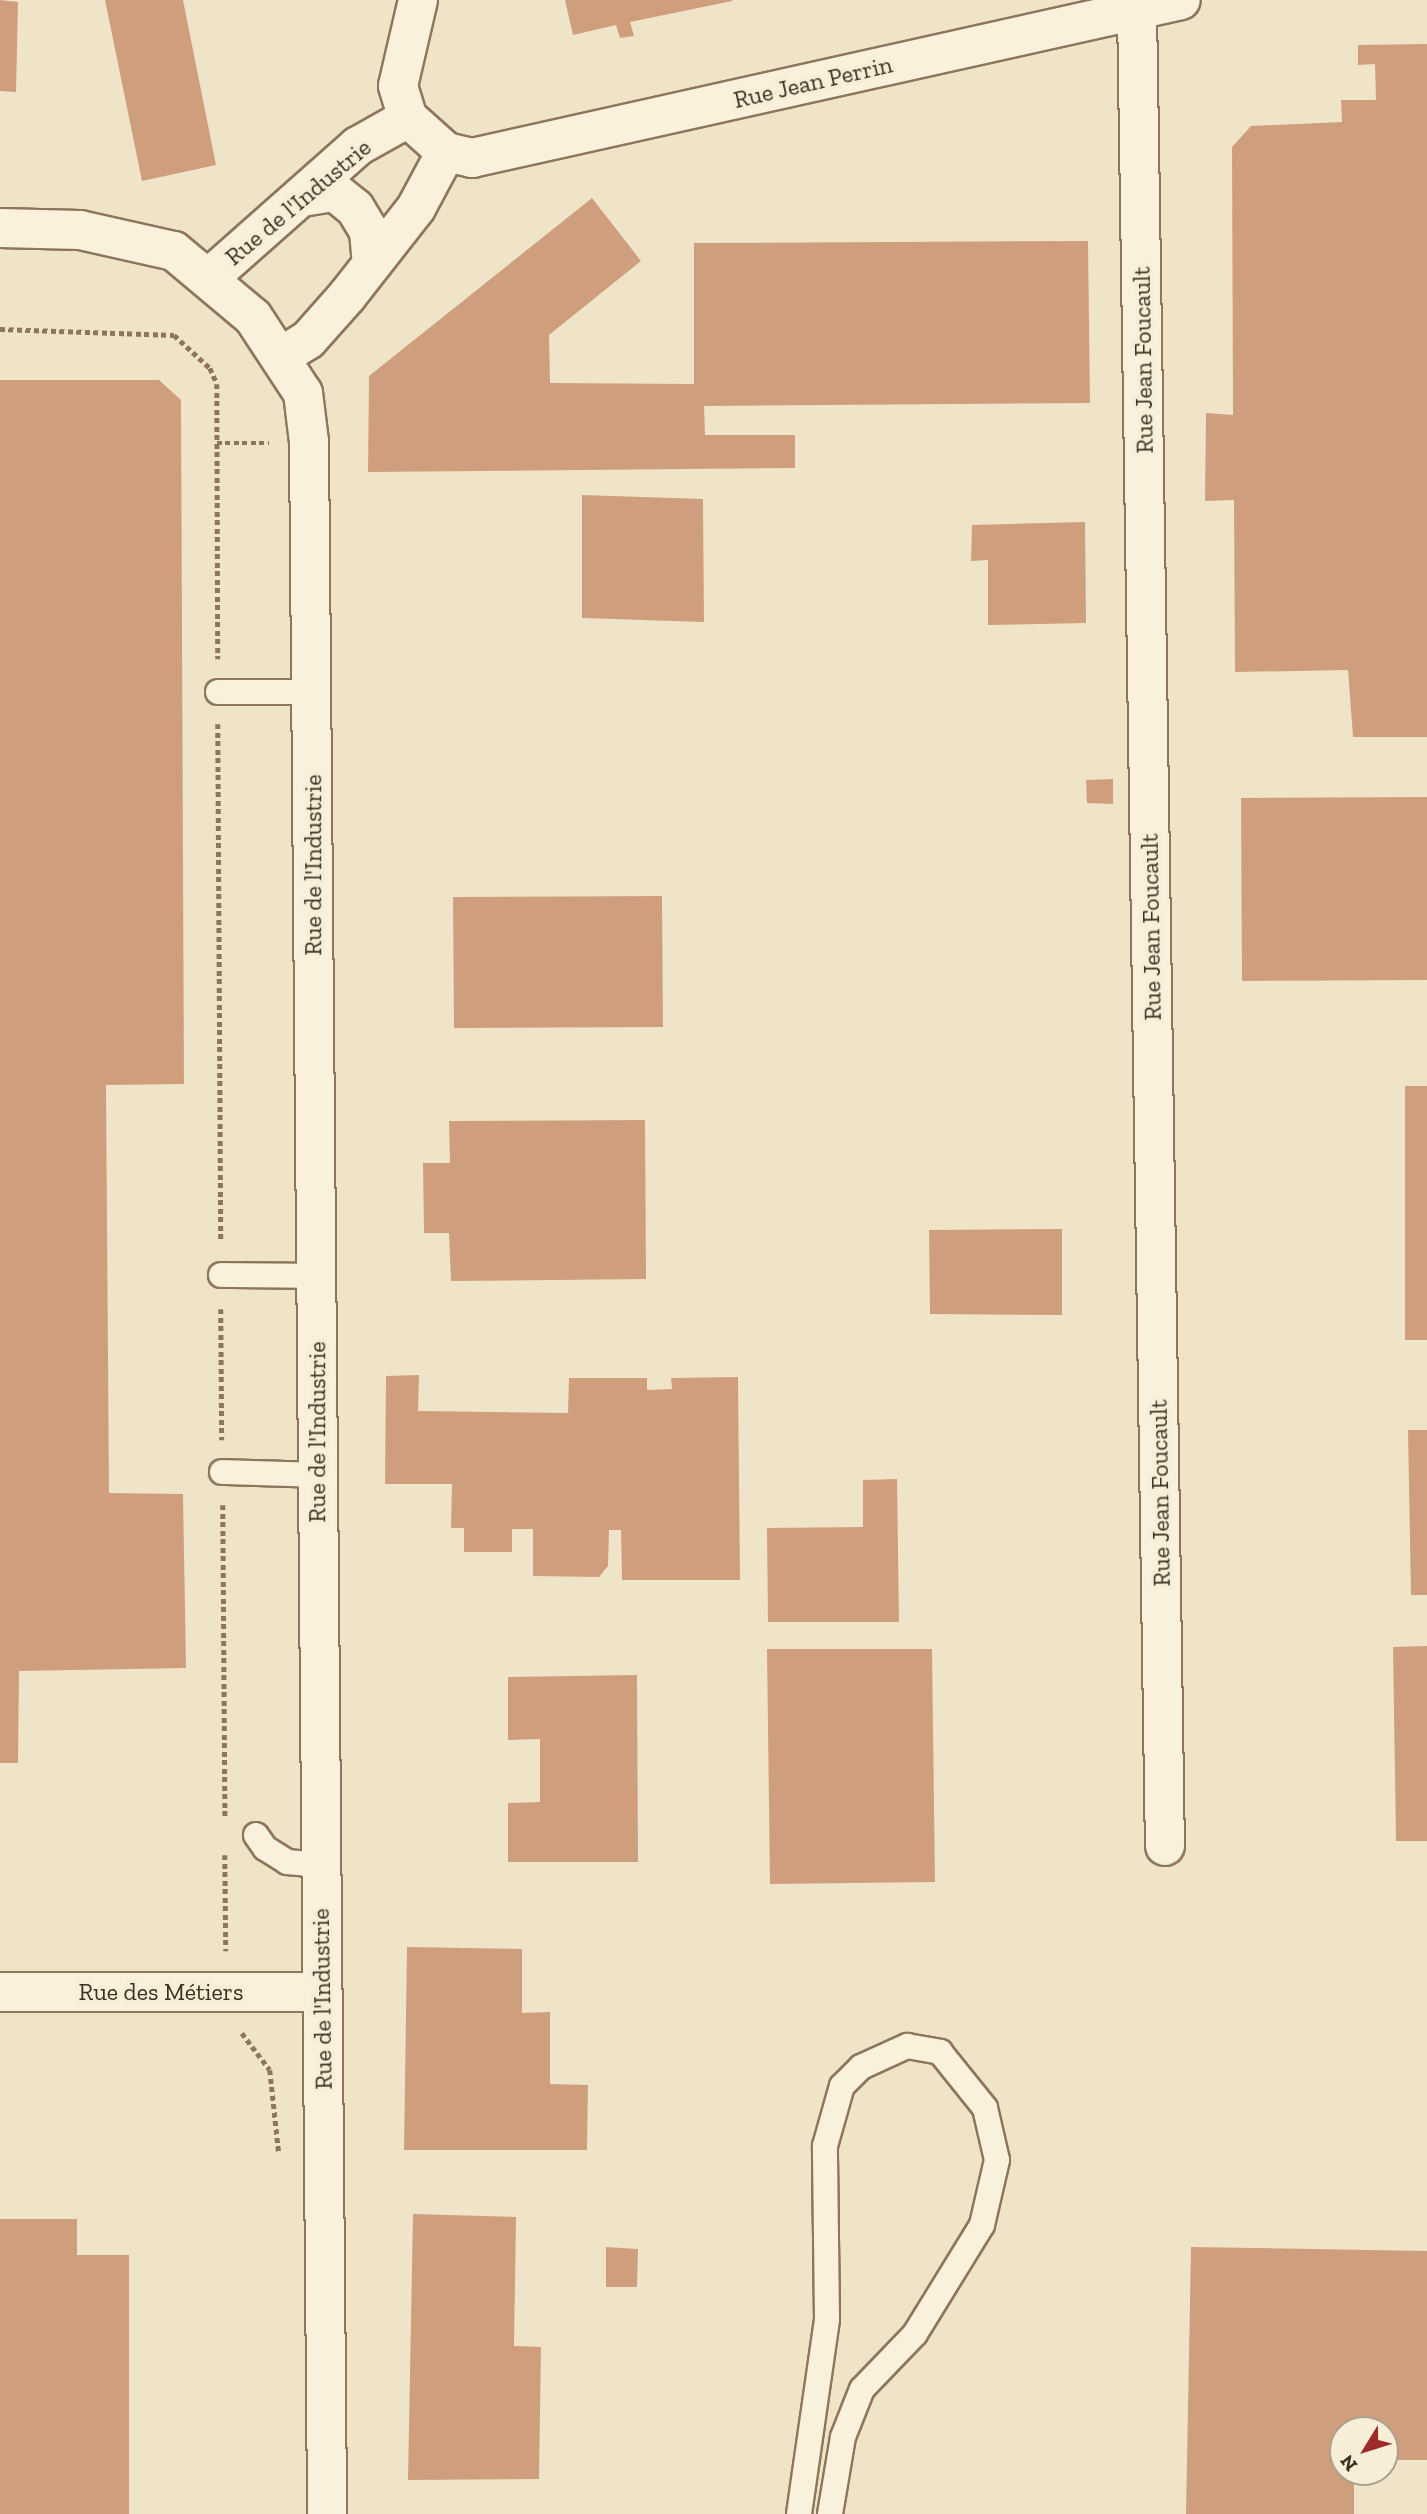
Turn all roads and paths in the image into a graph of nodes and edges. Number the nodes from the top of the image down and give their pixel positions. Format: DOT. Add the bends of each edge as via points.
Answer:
graph roads {
  1 [pos="418,0"];
  2 [pos="1181,0"];
  3 [pos="1099,8"];
  4 [pos="1138,8"];
  5 [pos="408,118"];
  6 [pos="446,152"];
  7 [pos="302,197"];
  8 [pos="0,228"];
  9 [pos="372,263"];
  10 [pos="210,277"];
  11 [pos="0,329"];
  12 [pos="282,356"];
  13 [pos="309,442"];
  14 [pos="217,443"];
  15 [pos="218,692"];
  16 [pos="312,692"];
  17 [pos="221,1275"];
  18 [pos="316,1276"];
  19 [pos="222,1472"];
  20 [pos="317,1475"];
  21 [pos="225,1832"];
  22 [pos="256,1835"];
  23 [pos="225,1846"];
  24 [pos="1165,1846"];
  25 [pos="321,1865"];
  26 [pos="226,1956"];
  27 [pos="0,1992"];
  28 [pos="322,1992"];
  29 [pos="240,2030"];
  30 [pos="279,2156"];
  31 [pos="327,2514"];
  32 [pos="799,2514"];
  33 [pos="830,2514"];
  1 -- 5 [label="street" via="398,86"];
  2 -- 4 [label="street, Rue Jean Perrin"];
  3 -- 4 [label="street, Rue Jean Perrin"];
  3 -- 6 [label="street, Rue Jean Perrin" via="508,151 472,158"];
  4 -- 24 [label="street, Rue Jean Foucault"];
  5 -- 6 [label="street"];
  5 -- 7 [label="street, Rue de l'Industrie" via="358,146"];
  6 -- 9 [label="street" via="416,208"];
  7 -- 9 [label="street" via="335,192 355,208 369,231"];
  7 -- 10 [label="street, Rue de l'Industrie"];
  8 -- 10 [label="street" via="129,238 174,251"];
  9 -- 12 [label="street" via="308,340"];
  10 -- 12 [label="street, Rue de l'Industrie" via="253,317"];
  11 -- 14 [label="path" via="169,334 184,339 216,380"];
  12 -- 13 [label="street, Rue de l'Industrie" via="303,393"];
  13 -- 14 [label="path"];
  13 -- 16 [label="street, Rue de l'Industrie"];
  14 -- 15 [label="path"];
  15 -- 16 [label="lane"];
  15 -- 17 [label="path"];
  16 -- 18 [label="street, Rue de l'Industrie"];
  17 -- 18 [label="lane"];
  17 -- 19 [label="path"];
  18 -- 20 [label="street, Rue de l'Industrie"];
  19 -- 20 [label="lane"];
  19 -- 21 [label="path"];
  20 -- 25 [label="street, Rue de l'Industrie"];
  22 -- 25 [label="lane" via="265,1848 287,1863"];
  23 -- 26 [label="path"];
  25 -- 28 [label="street, Rue de l'Industrie"];
  27 -- 28 [label="street, Rue des Métiers"];
  28 -- 31 [label="street, Rue de l'Industrie"];
  29 -- 30 [label="path" via="270,2070"];
  32 -- 33 [label="lane" via="827,2319 825,2146 842,2086 861,2067 907,2046 940,2052 985,2108 997,2160 982,2225 915,2334 862,2389 843,2437"];
}
